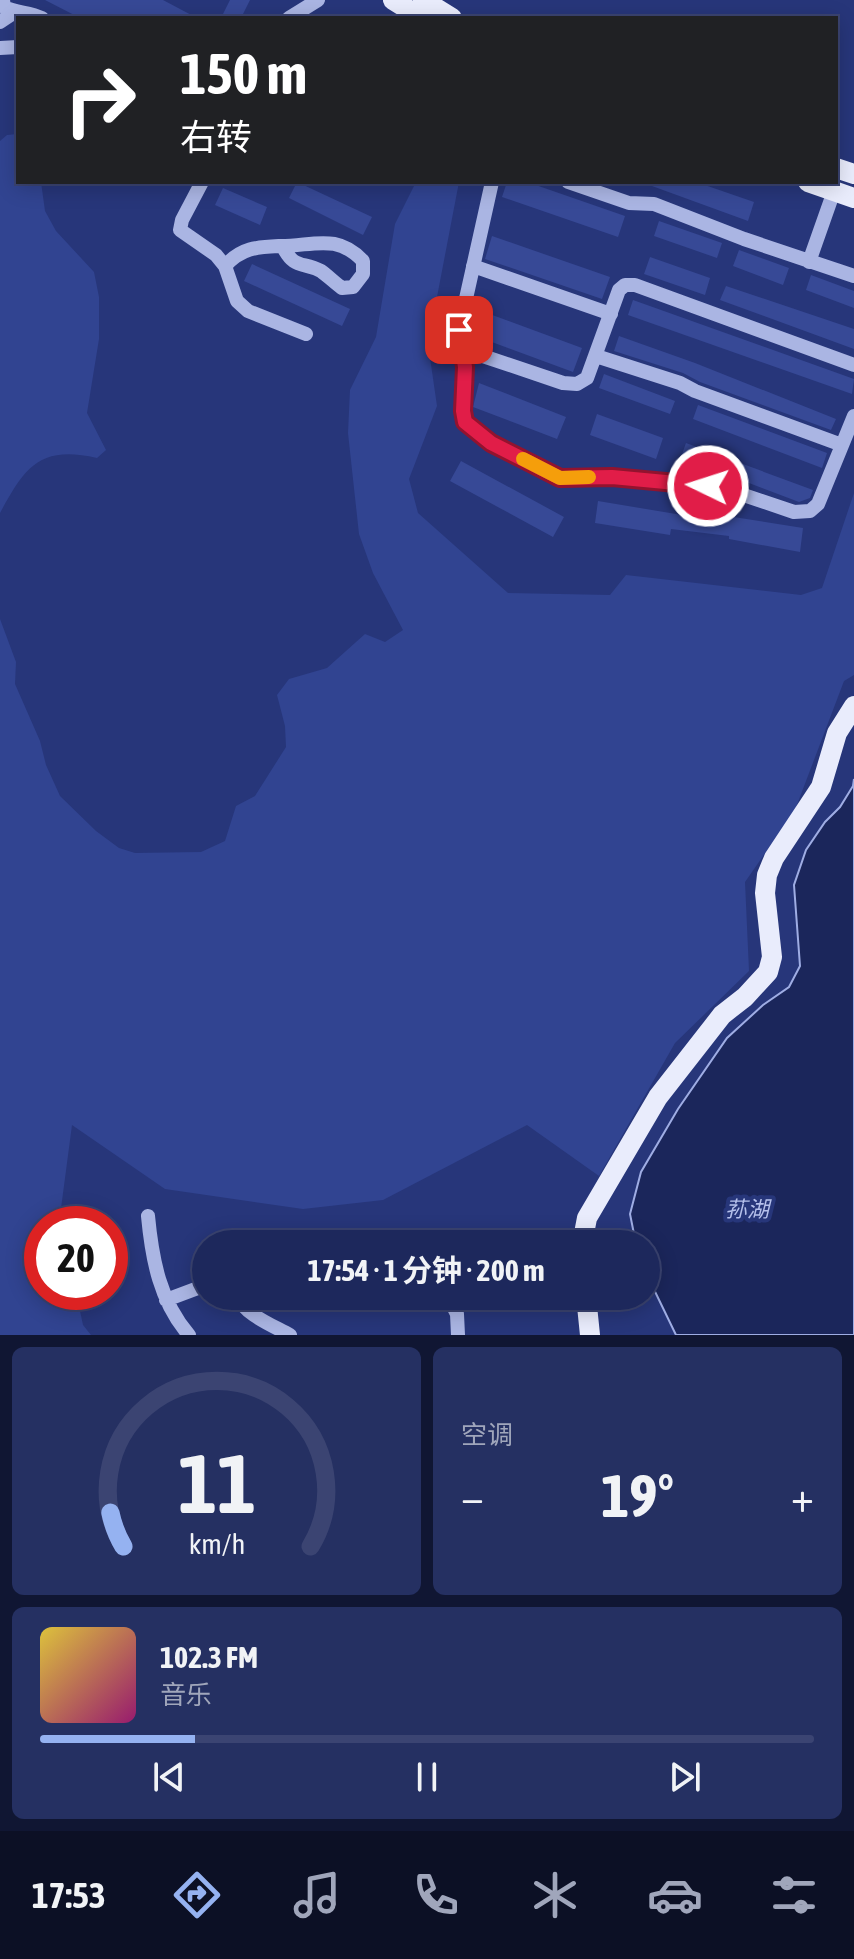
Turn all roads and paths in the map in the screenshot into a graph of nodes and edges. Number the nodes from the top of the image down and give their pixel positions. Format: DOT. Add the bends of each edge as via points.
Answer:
graph roads {
  1 [pos="3,0"];
  2 [pos="315,0"];
  3 [pos="393,0"];
  4 [pos="423,0"];
  5 [pos="15,12"];
  6 [pos="38,16"];
  7 [pos="292,16"];
  8 [pos="419,16"];
  9 [pos="449,16"];
  10 [pos="0,22"];
  11 [pos="201,184"];
  12 [pos="492,184"];
  13 [pos="574,184"];
  14 [pos="814,184"];
  15 [pos="844,195"];
  16 [pos="283,247"];
  17 [pos="809,262"];
  18 [pos="225,266"];
  19 [pos="473,266"];
  20 [pos="854,276"];
  21 [pos="611,314"];
  22 [pos="306,334"];
  23 [pos="462,349"];
  24 [pos="596,356"];
  25 [pos="854,365"];
  26 [pos="854,416"];
  27 [pos="842,445"];
  28 [pos="854,706"];
  29 [pos="148,1216"];
  30 [pos="585,1230"];
  31 [pos="192,1290"];
  32 [pos="166,1300"];
  33 [pos="247,1310"];
  34 [pos="455,1310"];
  35 [pos="587,1310"];
  36 [pos="189,1335"];
  37 [pos="290,1335"];
  38 [pos="458,1335"];
  39 [pos="590,1335"];
  1 -- 5 [label="street" via="4,7"];
  2 -- 7 [label="street"];
  3 -- 8 [label="main road"];
  4 -- 9 [label="main road"];
  5 -- 6 [label="street"];
  5 -- 10 [label="street"];
  11 -- 18 [label="street" via="180,230"];
  12 -- 19 [label="street"];
  13 -- 17 [label="street" via="629,203 654,204"];
  14 -- 15 [label="main road"];
  15 -- 17 [label="street"];
  16 -- 16 [label="street" via="312,241 354,251 363,261 363,274 353,287 342,288 319,270 290,259"];
  16 -- 18 [label="street" via="258,245 235,254"];
  17 -- 20 [label="street"];
  18 -- 22 [label="street" via="237,301 248,311"];
  19 -- 21 [label="street"];
  19 -- 23 [label="street" via="459,330"];
  21 -- 24 [label="street"];
  21 -- 25 [label="street" via="619,290 635,285"];
  23 -- 24 [label="street" via="577,384 587,378"];
  23 -- 27 [label="street" via="465,422 491,443 560,478 720,487 794,512 810,511 818,504"];
  24 -- 27 [label="street"];
  26 -- 27 [label="street"];
  28 -- 30 [label="main road" via="837,733 821,787 767,875 772,957 768,972 722,1015 658,1097"];
  29 -- 32 [label="street" via="151,1252"];
  31 -- 32 [label="street"];
  32 -- 36 [label="street"];
  33 -- 37 [label="street"];
  34 -- 38 [label="street"];
  35 -- 39 [label="main road"];
}
